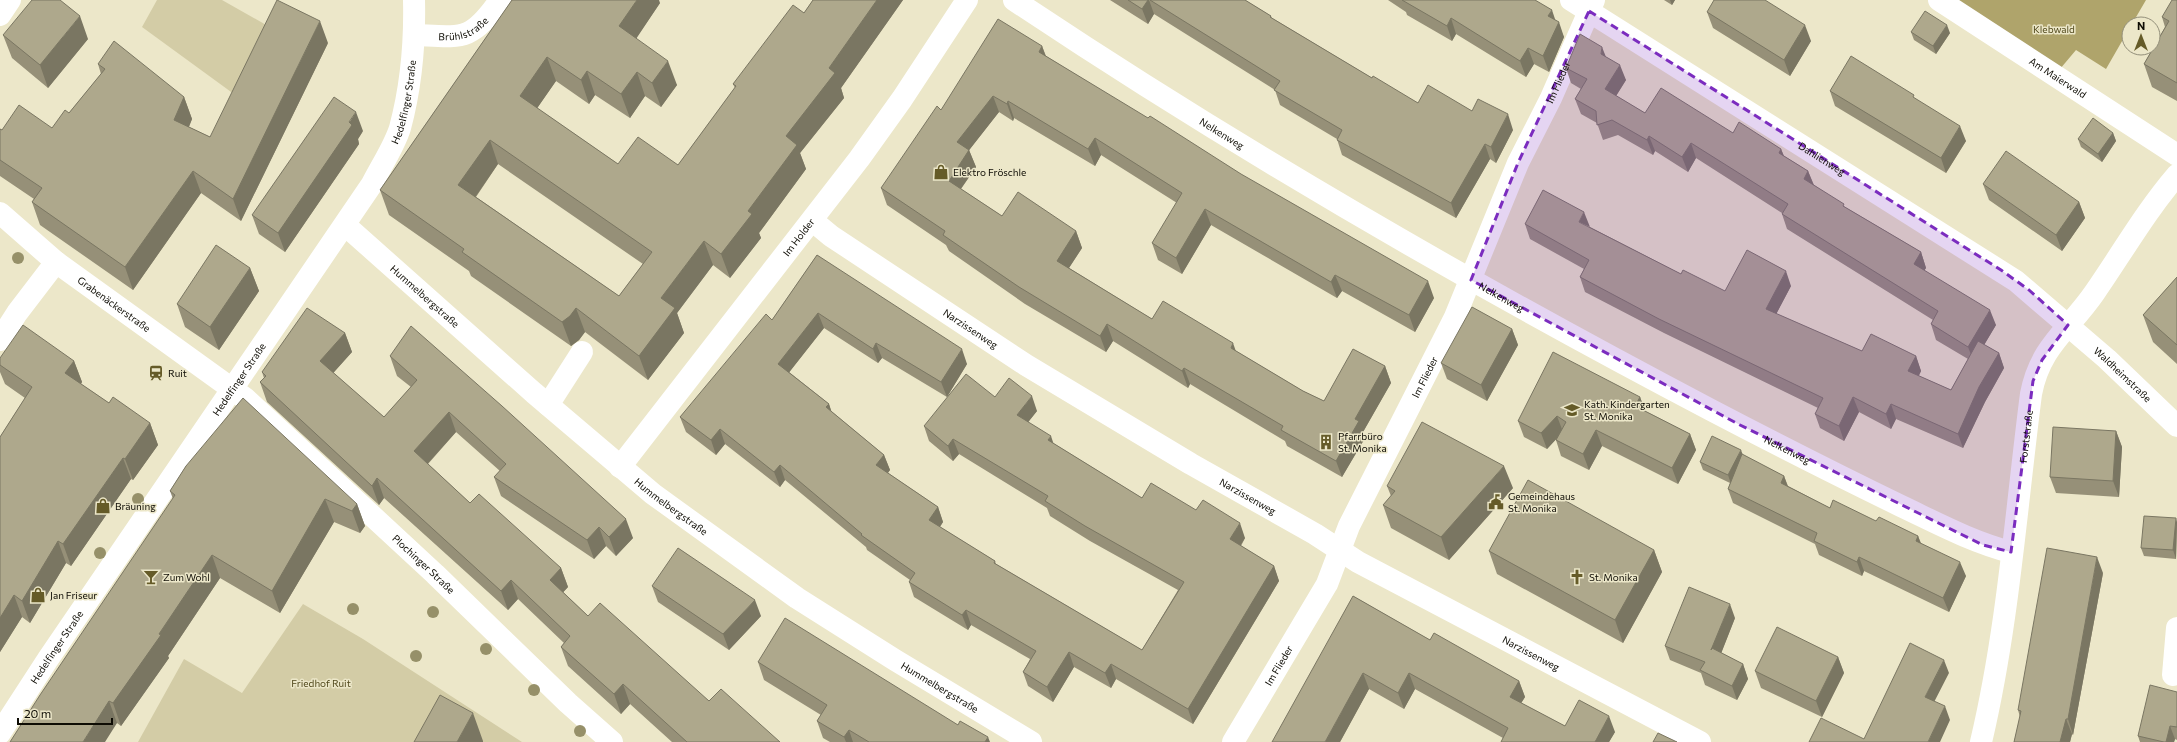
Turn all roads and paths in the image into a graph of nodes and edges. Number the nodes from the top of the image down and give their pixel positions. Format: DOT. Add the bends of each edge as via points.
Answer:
graph roads {
  1 [pos="10,0"];
  2 [pos="414,0"];
  3 [pos="500,0"];
  4 [pos="967,0"];
  5 [pos="1014,0"];
  6 [pos="1939,0"];
  7 [pos="1585,4"];
  8 [pos="0,15"];
  9 [pos="415,35"];
  10 [pos="2177,155"];
  11 [pos="2177,175"];
  12 [pos="0,213"];
  13 [pos="812,221"];
  14 [pos="345,225"];
  15 [pos="56,262"];
  16 [pos="1471,280"];
  17 [pos="2068,325"];
  18 [pos="0,340"];
  19 [pos="582,352"];
  20 [pos="232,389"];
  21 [pos="548,405"];
  22 [pos="2177,426"];
  23 [pos="620,467"];
  24 [pos="1340,551"];
  25 [pos="2011,552"];
  26 [pos="2177,628"];
  27 [pos="2173,675"];
  28 [pos="0,733"];
  29 [pos="612,742"];
  30 [pos="1031,742"];
  31 [pos="1233,742"];
  32 [pos="1700,742"];
  33 [pos="1981,742"];
  1 -- 8 [label="street"];
  2 -- 9 [label="street, Hedelfinger Straße"];
  3 -- 9 [label="street, Brühlstraße" via="480,27 468,34"];
  4 -- 13 [label="street, Im Holder" via="902,99"];
  5 -- 16 [label="street, Nelkenweg" via="1222,135"];
  6 -- 10 [label="street, Am Maierwald"];
  7 -- 16 [label="street, Im Flieder" via="1551,98 1518,163"];
  7 -- 17 [label="street, Dahlienweg" via="2001,270 2029,290"];
  9 -- 14 [label="street, Hedelfinger Straße" via="407,94 399,129 372,184"];
  11 -- 17 [label="street, Forststraße" via="2157,199 2095,292"];
  12 -- 15 [label="street, Grabenäckerstraße"];
  13 -- 23 [label="street, Im Holder"];
  13 -- 24 [label="street, Narzissenweg" via="1026,364 1191,464 1316,534"];
  14 -- 20 [label="street, Hedelfinger Straße"];
  14 -- 21 [label="street, Hummelbergstraße"];
  15 -- 18 [label="street"];
  15 -- 20 [label="street, Grabenäckerstraße"];
  16 -- 24 [label="street, Im Flieder" via="1349,526"];
  16 -- 25 [label="street, Nelkenweg" via="1630,368 1829,472 1983,545"];
  17 -- 22 [label="street, Waldheimstraße"];
  17 -- 25 [label="street, Forststraße" via="2042,360 2033,381"];
  19 -- 21 [label="street"];
  20 -- 28 [label="street, Hedelfinger Straße"];
  20 -- 29 [label="street, Plochinger Straße" via="435,574"];
  21 -- 23 [label="street, Hummelbergstraße"];
  23 -- 30 [label="street, Hummelbergstraße" via="653,494 797,598"];
  24 -- 31 [label="street, Im Flieder" via="1327,584"];
  24 -- 32 [label="street, Narzissenweg"];
  25 -- 33 [label="street, Forststraße" via="1991,699"];
  26 -- 27 [label="street"];
}
